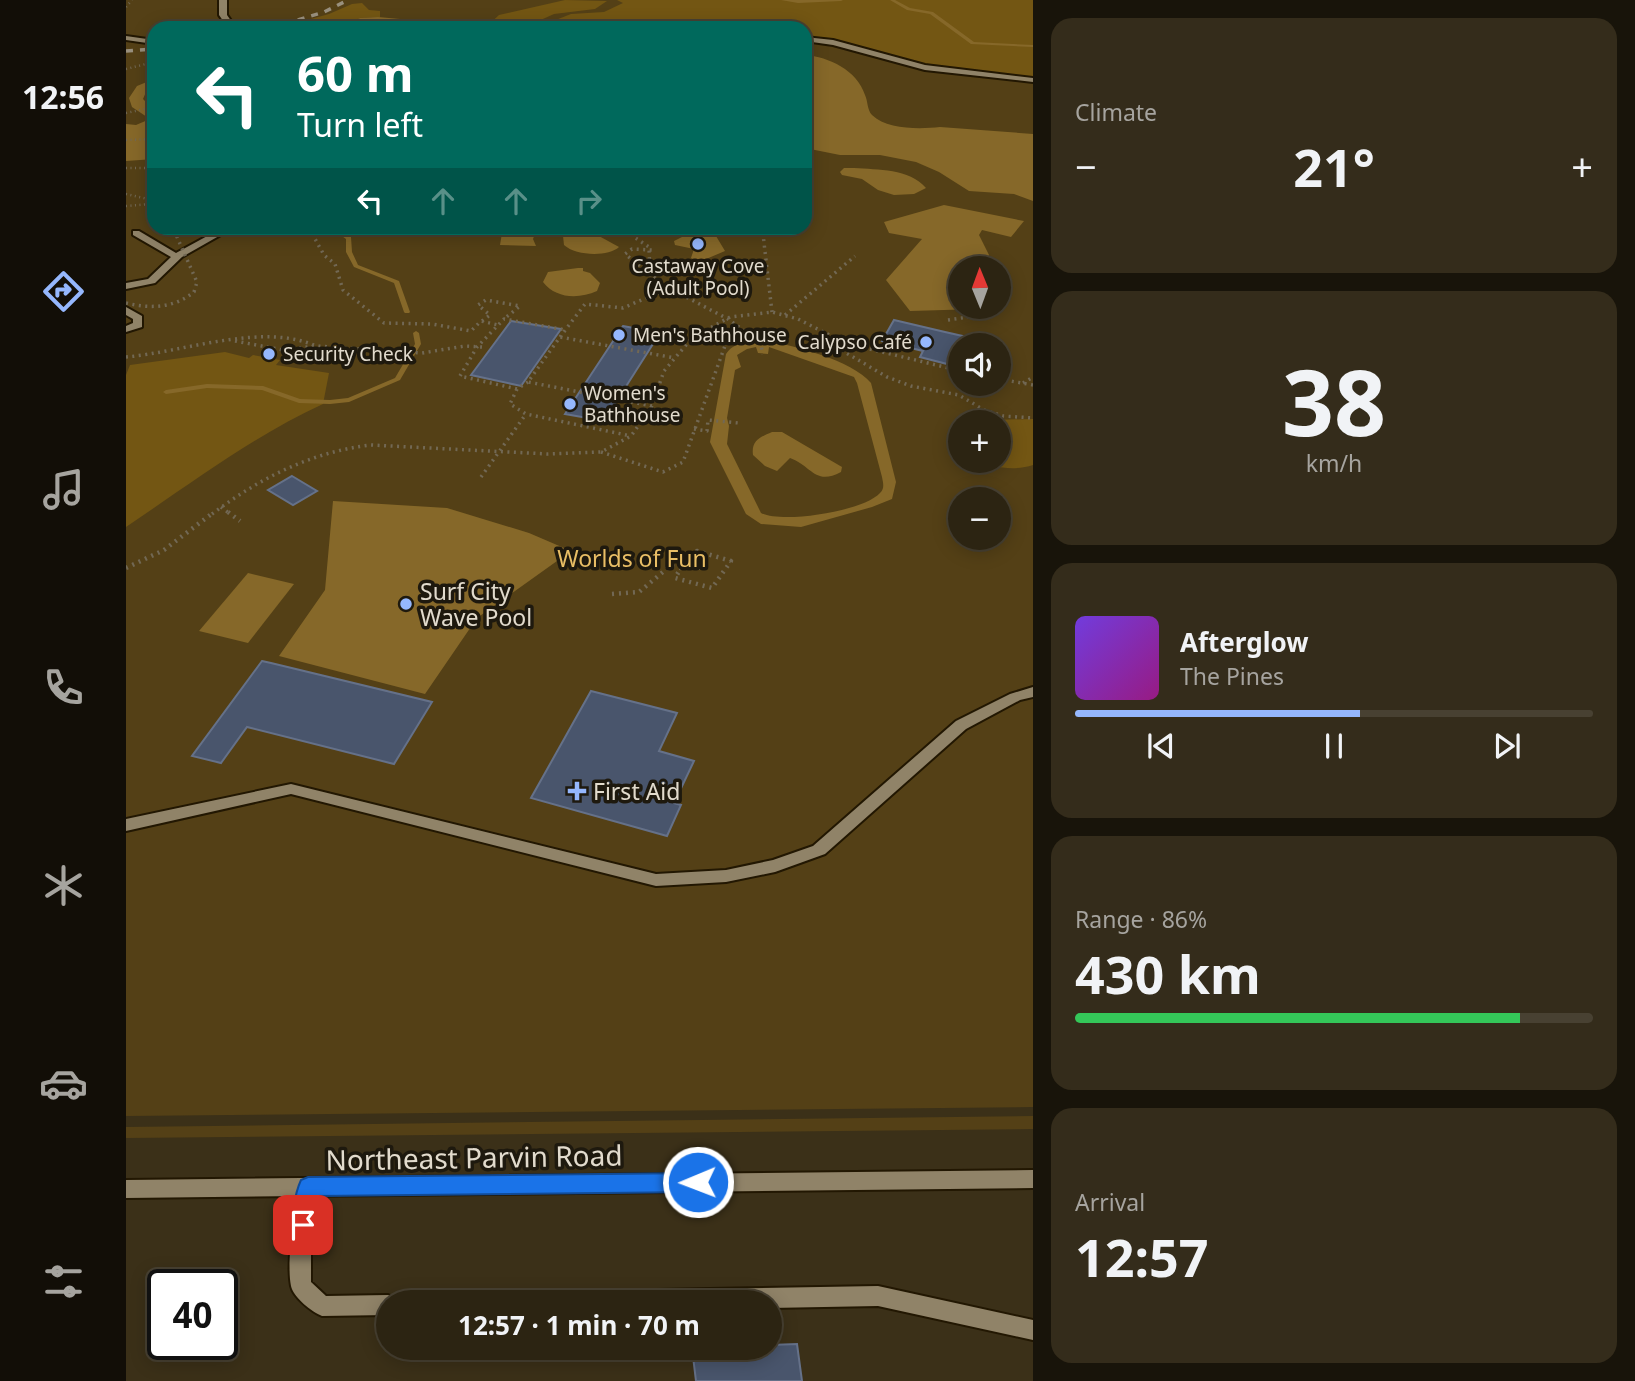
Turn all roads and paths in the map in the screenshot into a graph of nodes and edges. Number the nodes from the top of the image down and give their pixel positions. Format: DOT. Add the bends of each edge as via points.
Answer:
graph roads {
  1 [pos="132,0"];
  2 [pos="223,0"];
  3 [pos="126,7"];
  4 [pos="227,21"];
  5 [pos="126,38"];
  6 [pos="812,40"];
  7 [pos="147,41"];
  8 [pos="147,64"];
  9 [pos="126,69"];
  10 [pos="1033,80"];
  11 [pos="147,108"];
  12 [pos="126,113"];
  13 [pos="147,139"];
  14 [pos="126,140"];
  15 [pos="147,167"];
  16 [pos="126,168"];
  17 [pos="126,194"];
  18 [pos="147,199"];
  19 [pos="147,204"];
  20 [pos="126,206"];
  21 [pos="136,233"];
  22 [pos="176,235"];
  23 [pos="216,235"];
  24 [pos="313,235"];
  25 [pos="634,235"];
  26 [pos="763,235"];
  27 [pos="652,250"];
  28 [pos="855,256"];
  29 [pos="177,257"];
  30 [pos="650,278"];
  31 [pos="126,286"];
  32 [pos="669,288"];
  33 [pos="126,303"];
  34 [pos="126,310"];
  35 [pos="772,312"];
  36 [pos="784,316"];
  37 [pos="730,317"];
  38 [pos="504,319"];
  39 [pos="955,319"];
  40 [pos="948,320"];
  41 [pos="481,321"];
  42 [pos="498,325"];
  43 [pos="126,329"];
  44 [pos="566,330"];
  45 [pos="747,333"];
  46 [pos="560,337"];
  47 [pos="235,341"];
  48 [pos="845,343"];
  49 [pos="316,346"];
  50 [pos="480,347"];
  51 [pos="763,354"];
  52 [pos="126,357"];
  53 [pos="675,358"];
  54 [pos="948,367"];
  55 [pos="1033,376"];
  56 [pos="528,382"];
  57 [pos="1011,382"];
  58 [pos="1022,384"];
  59 [pos="1033,386"];
  60 [pos="517,389"];
  61 [pos="652,405"];
  62 [pos="526,414"];
  63 [pos="1033,418"];
  64 [pos="739,423"];
  65 [pos="694,429"];
  66 [pos="631,436"];
  67 [pos="500,451"];
  68 [pos="601,452"];
  69 [pos="481,477"];
  70 [pos="221,507"];
  71 [pos="240,521"];
  72 [pos="126,568"];
  73 [pos="702,568"];
  74 [pos="612,594"];
  75 [pos="1033,692"];
  76 [pos="126,825"];
  77 [pos="1033,1179"];
  78 [pos="308,1187"];
  79 [pos="126,1189"];
  80 [pos="782,1298"];
  81 [pos="376,1305"];
  82 [pos="1033,1330"];
  1 -- 3 [label="path"];
  2 -- 4 [label="street"];
  5 -- 7 [label="street"];
  6 -- 10 [label="street" via="846,43 942,70"];
  8 -- 9 [label="path"];
  11 -- 12 [label="path"];
  13 -- 14 [label="path"];
  15 -- 16 [label="path"];
  17 -- 18 [label="path"];
  19 -- 20 [label="path"];
  21 -- 29 [label="street"];
  22 -- 33 [label="path, bridge" via="197,282 194,292 169,305"];
  23 -- 29 [label="street"];
  24 -- 41 [label="path" via="335,264 343,290 384,323 471,331"];
  25 -- 27 [label="path"];
  26 -- 35 [label="path"];
  27 -- 30 [label="path"];
  27 -- 30 [label="path" via="632,249 625,254"];
  28 -- 36 [label="path"];
  29 -- 31 [label="street" via="151,281"];
  30 -- 32 [label="path"];
  32 -- 37 [label="path"];
  32 -- 44 [label="path" via="623,308 584,304"];
  34 -- 43 [label="street" via="138,318 138,325"];
  35 -- 36 [label="path"];
  35 -- 37 [label="path"];
  36 -- 48 [label="path"];
  37 -- 45 [label="path"];
  37 -- 53 [label="path" via="692,338"];
  38 -- 41 [label="path" via="520,306 486,300 478,305 490,315"];
  38 -- 42 [label="path"];
  38 -- 44 [label="path"];
  39 -- 40 [label="path"];
  41 -- 42 [label="path"];
  42 -- 50 [label="path"];
  44 -- 46 [label="path"];
  45 -- 51 [label="path" via="758,333"];
  45 -- 65 [label="path" via="726,344"];
  46 -- 53 [label="path"];
  46 -- 56 [label="path"];
  47 -- 49 [label="path" via="283,350"];
  47 -- 49 [label="path" via="281,335"];
  47 -- 52 [label="path"];
  48 -- 54 [label="path"];
  48 -- 63 [label="path" via="843,351 887,377 959,395 1003,416"];
  49 -- 50 [label="path" via="422,353"];
  50 -- 60 [label="path" via="460,376"];
  53 -- 61 [label="path" via="664,371"];
  55 -- 58 [label="path"];
  56 -- 60 [label="path"];
  56 -- 61 [label="path"];
  57 -- 58 [label="path"];
  58 -- 59 [label="path"];
  60 -- 62 [label="path" via="510,404"];
  61 -- 66 [label="path"];
  62 -- 66 [label="path"];
  62 -- 67 [label="path"];
  64 -- 65 [label="path" via="708,420 707,431"];
  65 -- 68 [label="path" via="683,462 663,472"];
  66 -- 68 [label="path"];
  67 -- 68 [label="path"];
  67 -- 69 [label="path"];
  67 -- 70 [label="path" via="345,447 300,460"];
  70 -- 71 [label="path"];
  70 -- 72 [label="path" via="149,562"];
  73 -- 74 [label="path" via="688,564 697,551 731,561 712,588 674,578 681,568 670,566 639,592"];
  75 -- 76 [label="street" via="961,725 819,850 775,866 726,876 656,880 292,789"];
  77 -- 78 [label="street, Northeast Parvin Road"];
  78 -- 79 [label="street, Northeast Parvin Road"];
  78 -- 81 [label="street" via="301,1286 322,1306"];
  80 -- 82 [label="street" via="878,1296"];
}
